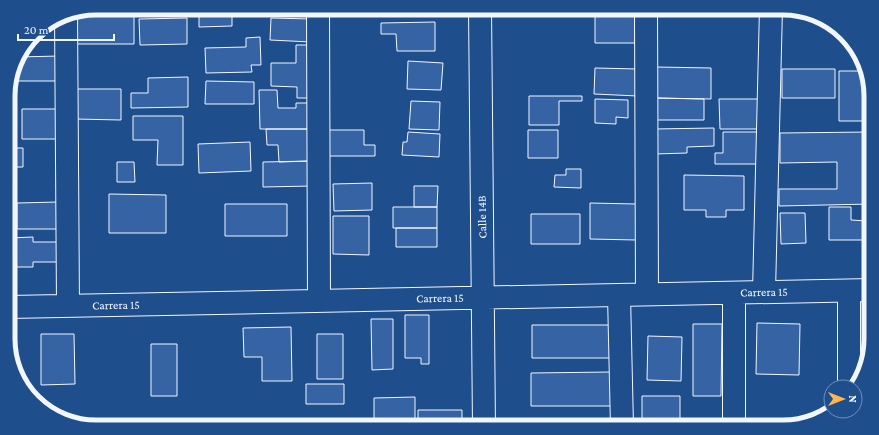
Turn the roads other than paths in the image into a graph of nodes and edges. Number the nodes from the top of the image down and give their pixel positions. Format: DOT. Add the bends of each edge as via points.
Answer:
graph roads {
  1 [pos="318,15"];
  2 [pos="480,15"];
  3 [pos="646,15"];
  4 [pos="771,15"];
  5 [pos="66,21"];
  6 [pos="864,290"];
  7 [pos="849,291"];
  8 [pos="764,292"];
  9 [pos="734,293"];
  10 [pos="647,294"];
  11 [pos="619,295"];
  12 [pos="483,298"];
  13 [pos="319,301"];
  14 [pos="68,306"];
  15 [pos="15,307"];
  16 [pos="849,379"];
  17 [pos="484,420"];
  18 [pos="622,420"];
  19 [pos="734,420"];
  1 -- 13 [label="street"];
  2 -- 12 [label="street, Calle 14B"];
  3 -- 10 [label="street"];
  4 -- 8 [label="street"];
  5 -- 14 [label="street"];
  6 -- 7 [label="street, Carrera 15"];
  7 -- 8 [label="street, Carrera 15"];
  7 -- 16 [label="street"];
  8 -- 9 [label="street, Carrera 15"];
  9 -- 10 [label="street, Carrera 15"];
  9 -- 19 [label="street"];
  10 -- 11 [label="street, Carrera 15"];
  11 -- 12 [label="street, Carrera 15"];
  11 -- 18 [label="street"];
  12 -- 13 [label="street, Carrera 15"];
  12 -- 17 [label="street, Calle 14B"];
  13 -- 14 [label="street, Carrera 15"];
  14 -- 15 [label="street, Carrera 15"];
}
